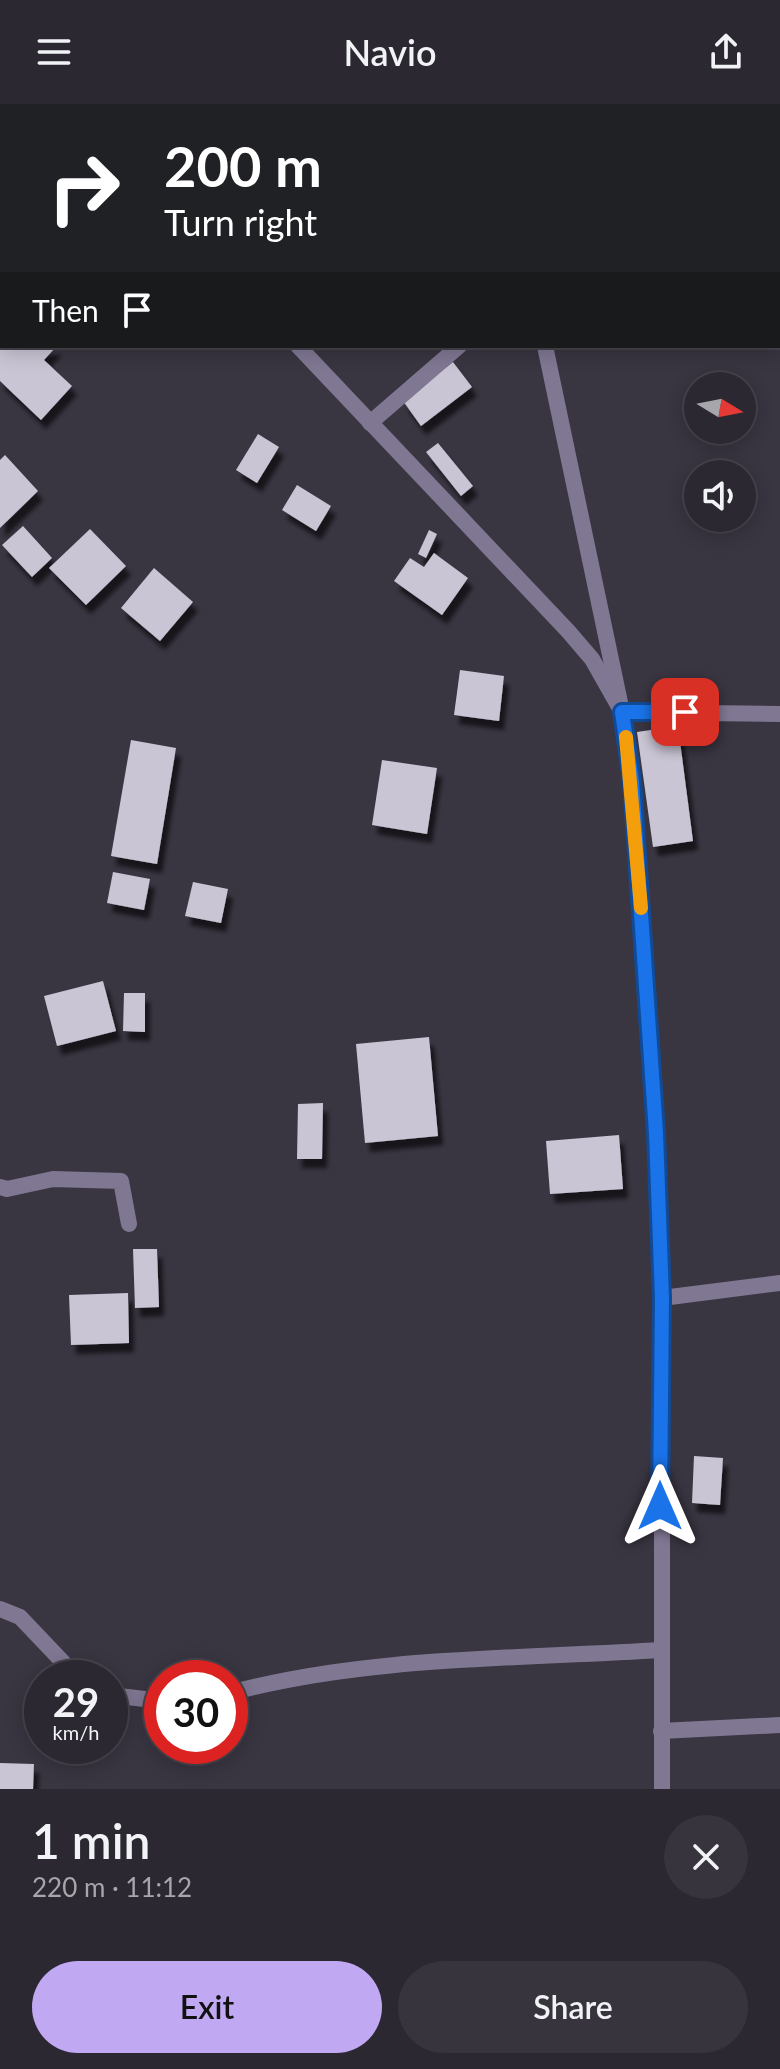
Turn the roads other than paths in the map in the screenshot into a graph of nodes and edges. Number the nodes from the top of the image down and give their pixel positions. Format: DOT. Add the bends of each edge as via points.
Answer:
graph roads {
  1 [pos="300,348"];
  2 [pos="457,348"];
  3 [pos="545,348"];
  4 [pos="370,423"];
  5 [pos="622,712"];
  6 [pos="780,714"];
  7 [pos="0,1187"];
  8 [pos="129,1224"];
  9 [pos="780,1283"];
  10 [pos="662,1298"];
  11 [pos="0,1609"];
  12 [pos="661,1650"];
  13 [pos="61,1660"];
  14 [pos="248,1688"];
  15 [pos="780,1725"];
  16 [pos="661,1731"];
  17 [pos="662,1789"];
  1 -- 4 [label="street"];
  2 -- 4 [label="street"];
  3 -- 5 [label="street"];
  4 -- 5 [label="street" via="568,631 592,659"];
  5 -- 6 [label="street"];
  5 -- 10 [label="street" via="637,842"];
  7 -- 8 [label="street" via="53,1179 121,1181"];
  9 -- 10 [label="street"];
  10 -- 12 [label="street"];
  11 -- 13 [label="street" via="20,1617"];
  12 -- 14 [label="street" via="372,1669 286,1678"];
  12 -- 16 [label="street"];
  15 -- 16 [label="street"];
  16 -- 17 [label="street"];
}
